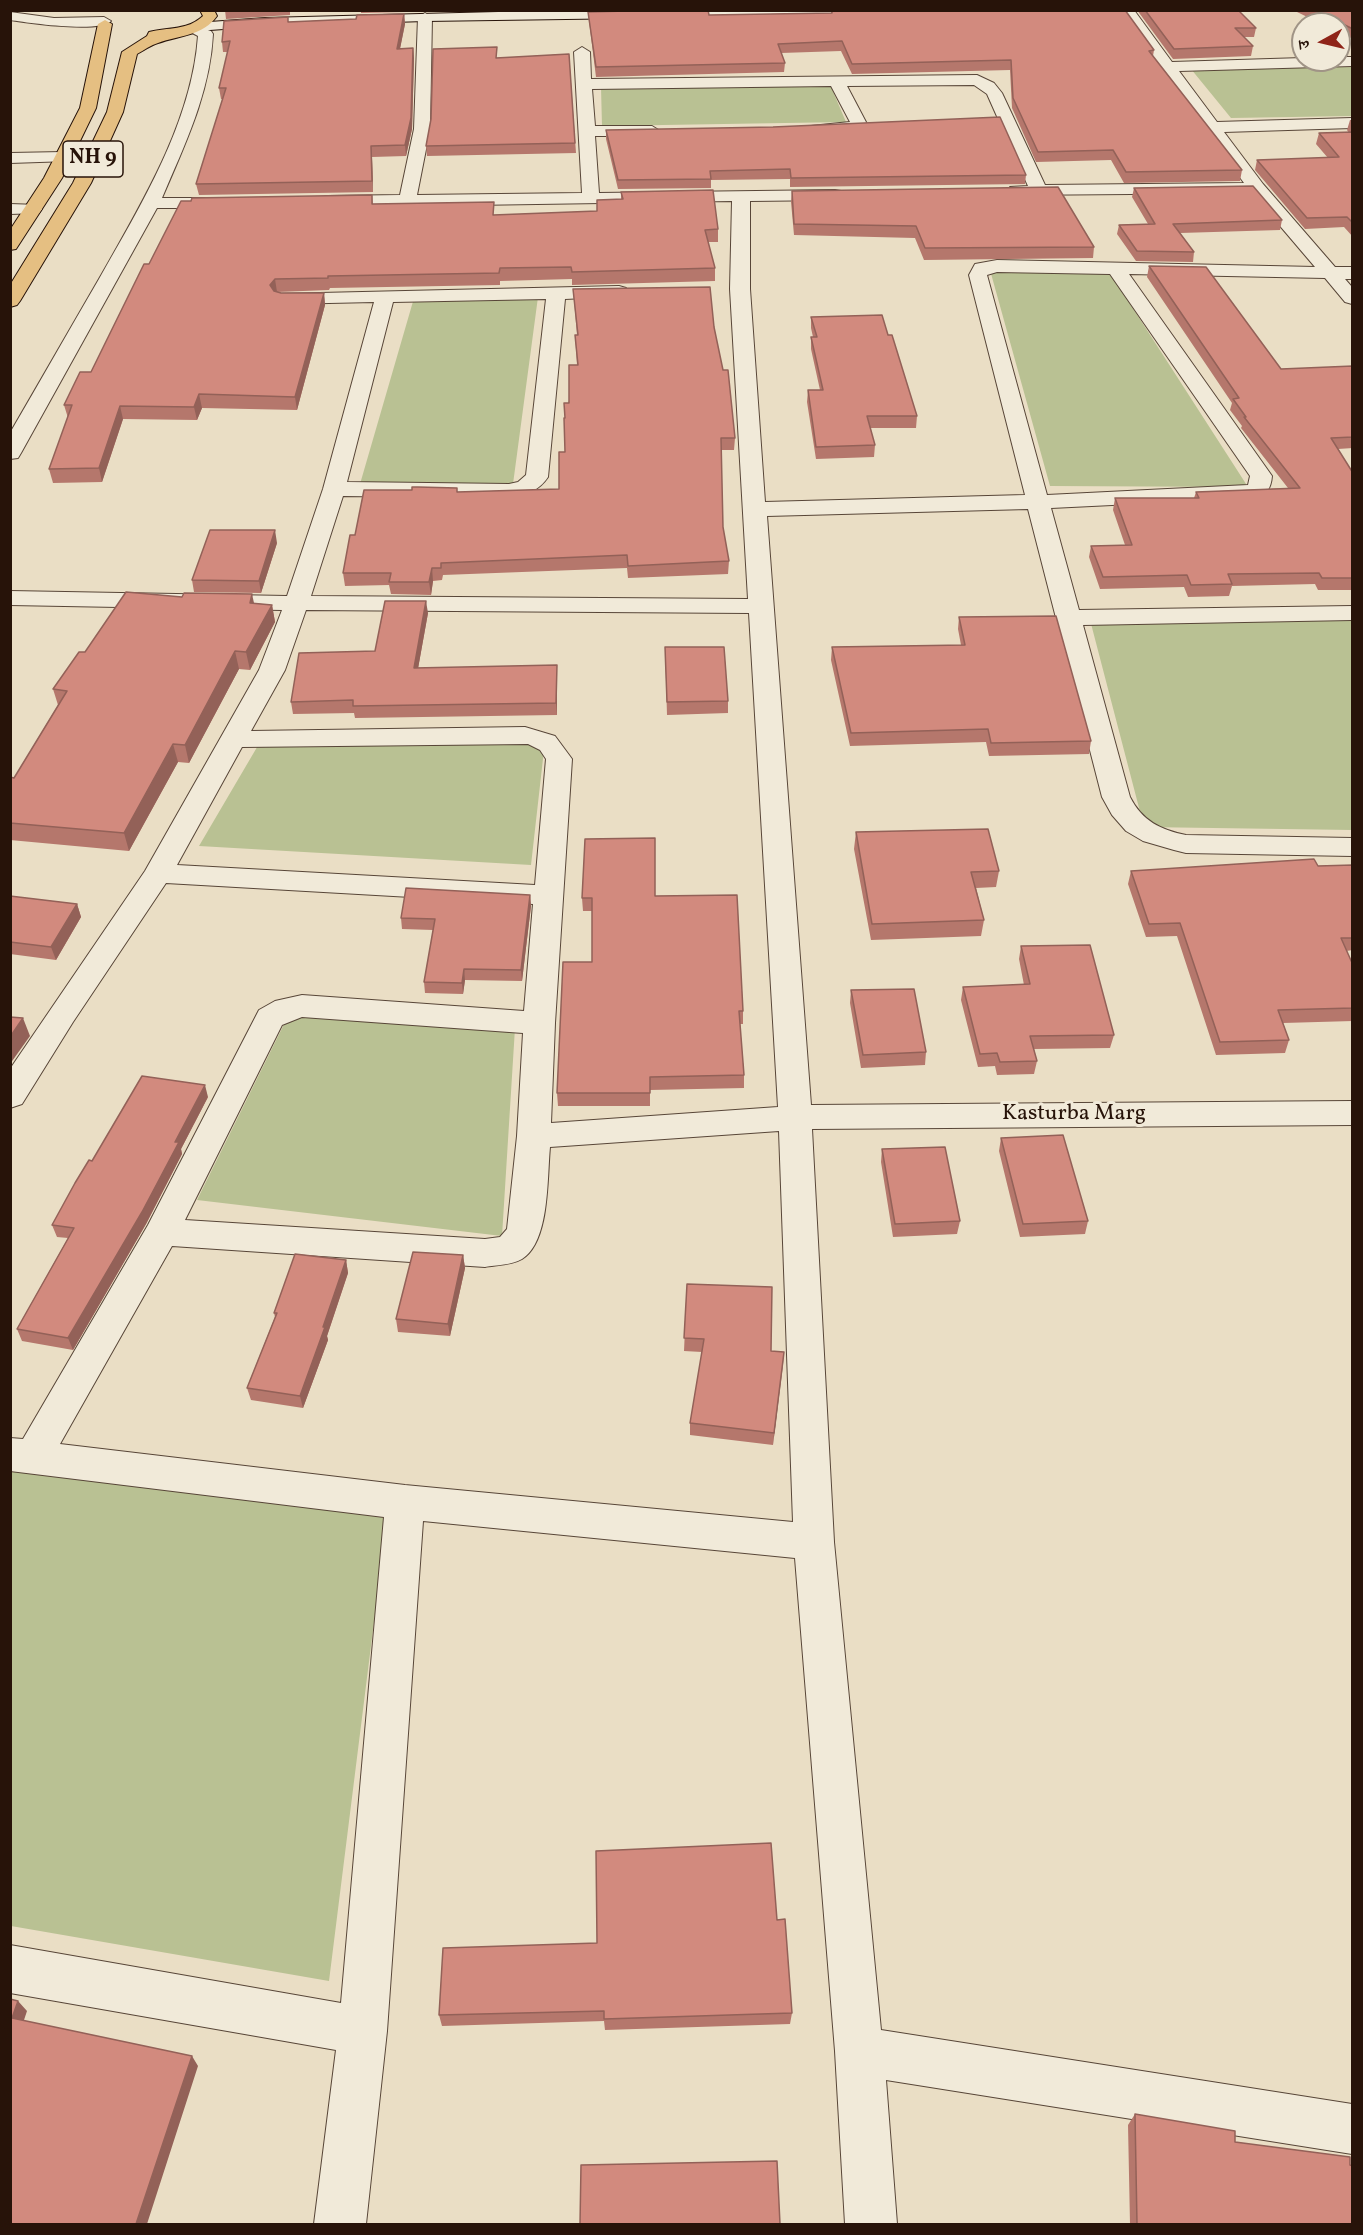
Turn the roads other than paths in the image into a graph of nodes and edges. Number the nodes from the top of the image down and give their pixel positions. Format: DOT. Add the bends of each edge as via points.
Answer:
graph roads {
  1 [pos="207,10"];
  2 [pos="221,10"];
  3 [pos="493,10"];
  4 [pos="918,10"];
  5 [pos="1126,10"];
  6 [pos="703,12"];
  7 [pos="10,16"];
  8 [pos="425,17"];
  9 [pos="112,21"];
  10 [pos="188,30"];
  11 [pos="582,52"];
  12 [pos="1353,61"];
  13 [pos="1168,67"];
  14 [pos="837,81"];
  15 [pos="584,84"];
  16 [pos="1353,123"];
  17 [pos="1212,127"];
  18 [pos="802,129"];
  19 [pos="672,130"];
  20 [pos="588,131"];
  21 [pos="63,157"];
  22 [pos="10,158"];
  23 [pos="1257,188"];
  24 [pos="1003,191"];
  25 [pos="1039,191"];
  26 [pos="851,195"];
  27 [pos="591,197"];
  28 [pos="741,197"];
  29 [pos="407,201"];
  30 [pos="244,202"];
  31 [pos="314,202"];
  32 [pos="151,204"];
  33 [pos="10,209"];
  34 [pos="33,209"];
  35 [pos="10,245"];
  36 [pos="1115,268"];
  37 [pos="1353,273"];
  38 [pos="1333,274"];
  39 [pos="636,291"];
  40 [pos="556,293"];
  41 [pos="385,297"];
  42 [pos="284,298"];
  43 [pos="1353,298"];
  44 [pos="10,301"];
  45 [pos="10,453"];
  46 [pos="334,489"];
  47 [pos="1036,502"];
  48 [pos="754,509"];
  49 [pos="10,598"];
  50 [pos="297,603"];
  51 [pos="761,606"];
  52 [pos="1353,613"];
  53 [pos="1070,618"];
  54 [pos="235,739"];
  55 [pos="1353,847"];
  56 [pos="158,873"];
  57 [pos="548,895"];
  58 [pos="539,1023"];
  59 [pos="10,1096"];
  60 [pos="1353,1113"];
  61 [pos="795,1117"];
  62 [pos="534,1136"];
  63 [pos="162,1232"];
  64 [pos="21,1456"];
  65 [pos="405,1502"];
  66 [pos="814,1542"];
  67 [pos="10,1969"];
  68 [pos="363,2031"];
  69 [pos="859,2050"];
  70 [pos="1353,2130"];
  71 [pos="340,2224"];
  72 [pos="871,2224"];
  1 -- 10 [label="highway" via="210,16 206,22"];
  2 -- 3 [label="street" via="251,14"];
  4 -- 6 [label="street"];
  5 -- 13 [label="street"];
  6 -- 8 [label="street"];
  7 -- 9 [label="street" via="54,22"];
  8 -- 10 [label="street" via="265,22"];
  8 -- 29 [label="street" via="422,129"];
  9 -- 10 [label="highway"];
  9 -- 21 [label="highway" via="95,44 88,108"];
  10 -- 32 [label="street" via="206,34 204,64 193,106"];
  10 -- 44 [label="highway, NH 9" via="151,40 130,52 115,112 82,183"];
  11 -- 15 [label="street"];
  12 -- 13 [label="street"];
  13 -- 17 [label="street"];
  14 -- 15 [label="street"];
  14 -- 18 [label="street" via="859,124 848,128"];
  14 -- 25 [label="street" via="965,79 988,86"];
  15 -- 20 [label="street"];
  16 -- 17 [label="street"];
  17 -- 23 [label="street"];
  19 -- 20 [label="street"];
  20 -- 27 [label="street"];
  21 -- 22 [label="street"];
  21 -- 34 [label="highway"];
  23 -- 25 [label="street"];
  23 -- 38 [label="street"];
  24 -- 25 [label="street"];
  26 -- 28 [label="street"];
  27 -- 28 [label="street"];
  27 -- 29 [label="street"];
  28 -- 48 [label="street" via="728,289"];
  29 -- 31 [label="street"];
  30 -- 32 [label="street"];
  32 -- 45 [label="street"];
  33 -- 34 [label="street"];
  34 -- 35 [label="highway"];
  36 -- 38 [label="street"];
  36 -- 47 [label="street" via="997,266 982,268 978,275"];
  36 -- 47 [label="street" via="1260,476 1260,485 1255,491 1238,494"];
  37 -- 38 [label="street"];
  38 -- 43 [label="street"];
  39 -- 40 [label="street"];
  40 -- 41 [label="street"];
  40 -- 46 [label="street" via="537,477 526,487 509,491"];
  41 -- 42 [label="street"];
  41 -- 46 [label="street"];
  46 -- 50 [label="street"];
  47 -- 48 [label="street"];
  47 -- 53 [label="street"];
  48 -- 51 [label="street"];
  49 -- 50 [label="street"];
  50 -- 51 [label="street"];
  50 -- 54 [label="street" via="272,670"];
  51 -- 61 [label="street"];
  52 -- 53 [label="street"];
  53 -- 55 [label="street" via="1116,797 1124,814 1139,830 1186,844"];
  54 -- 56 [label="street"];
  54 -- 57 [label="street" via="525,735 541,738 553,746 560,759"];
  56 -- 57 [label="street"];
  56 -- 59 [label="street"];
  57 -- 58 [label="street"];
  58 -- 62 [label="street"];
  58 -- 63 [label="street" via="302,1006 270,1018"];
  60 -- 61 [label="street, Kasturba Marg"];
  61 -- 62 [label="street, Kasturba Marg"];
  61 -- 66 [label="street"];
  62 -- 63 [label="street" via="524,1234 510,1249 485,1253"];
  63 -- 64 [label="street"];
  64 -- 65 [label="street"];
  65 -- 66 [label="street"];
  65 -- 68 [label="street"];
  66 -- 69 [label="street"];
  67 -- 68 [label="street"];
  68 -- 71 [label="street"];
  69 -- 70 [label="street"];
  69 -- 72 [label="street"];
}
